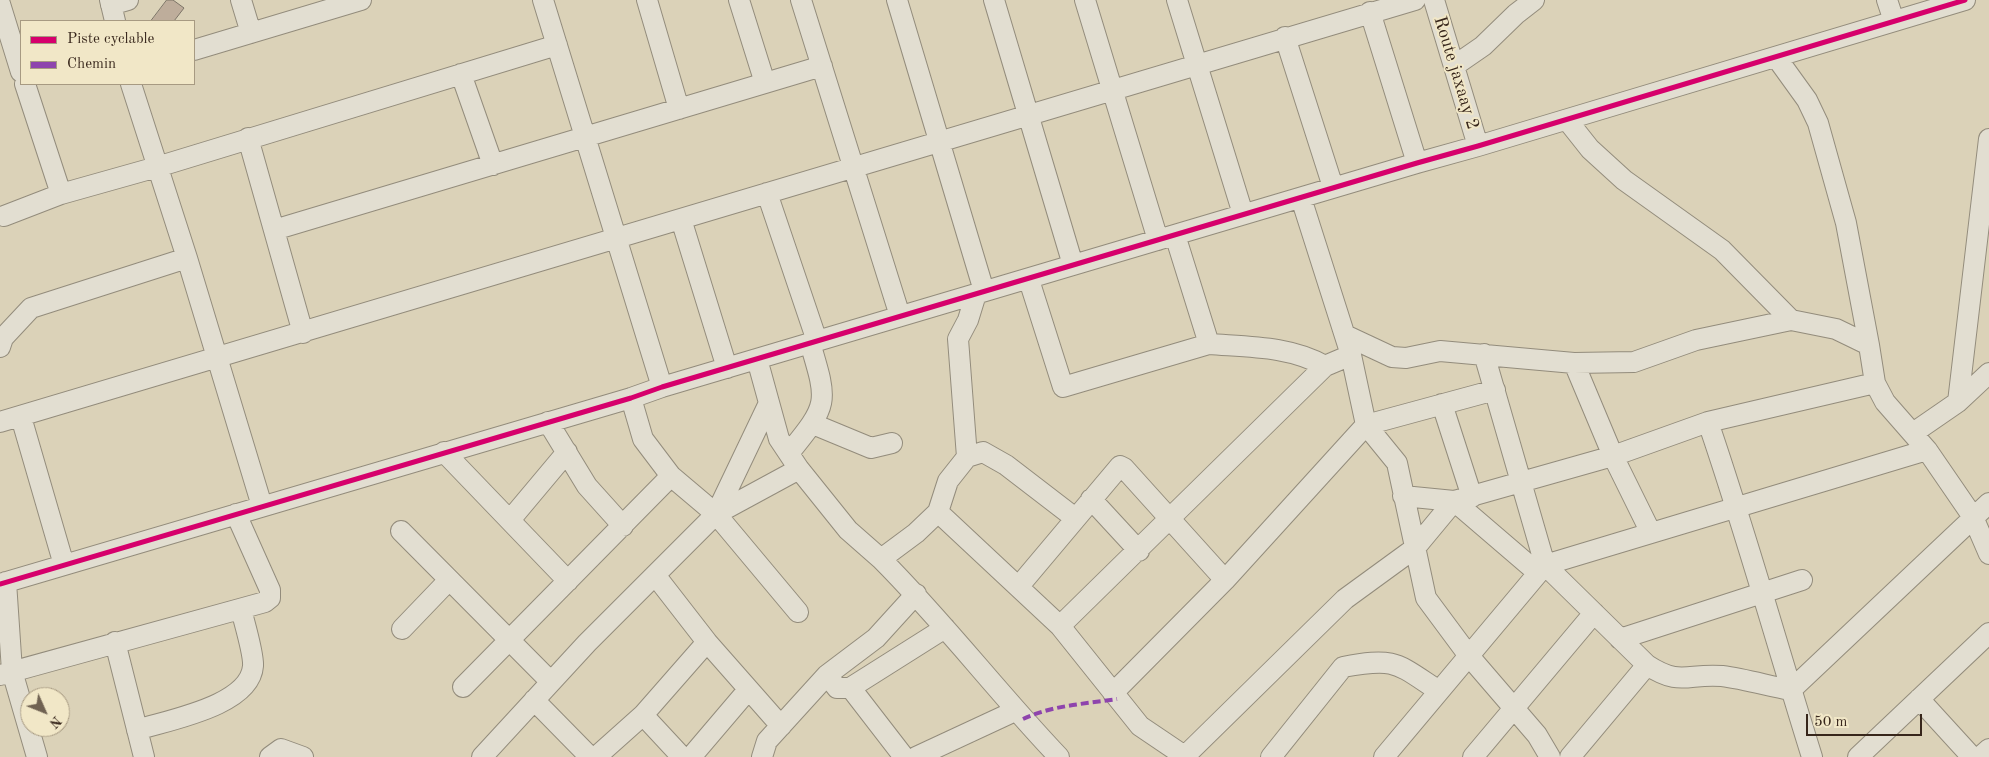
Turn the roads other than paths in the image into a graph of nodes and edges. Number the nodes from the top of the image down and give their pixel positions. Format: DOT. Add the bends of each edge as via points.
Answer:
graph roads {
  1 [pos="241,0"];
  2 [pos="543,0"];
  3 [pos="647,0"];
  4 [pos="739,0"];
  5 [pos="801,0"];
  6 [pos="897,0"];
  7 [pos="994,0"];
  8 [pos="1085,0"];
  9 [pos="1178,0"];
  10 [pos="1415,0"];
  11 [pos="1434,0"];
  12 [pos="1534,0"];
  13 [pos="1887,0"];
  14 [pos="1966,0"];
  15 [pos="350,2"];
  16 [pos="0,4"];
  17 [pos="1370,12"];
  18 [pos="1894,21"];
  19 [pos="251,33"];
  20 [pos="1285,37"];
  21 [pos="557,45"];
  22 [pos="6,47"];
  23 [pos="195,50"];
  24 [pos="1776,57"];
  25 [pos="1197,64"];
  26 [pos="822,66"];
  27 [pos="1454,66"];
  28 [pos="20,70"];
  29 [pos="461,74"];
  30 [pos="764,83"];
  31 [pos="25,85"];
  32 [pos="132,85"];
  33 [pos="1112,90"];
  34 [pos="679,109"];
  35 [pos="1028,115"];
  36 [pos="1567,120"];
  37 [pos="585,137"];
  38 [pos="248,138"];
  39 [pos="1989,139"];
  40 [pos="939,142"];
  41 [pos="1478,146"];
  42 [pos="1417,162"];
  43 [pos="492,165"];
  44 [pos="158,167"];
  45 [pos="854,167"];
  46 [pos="1333,188"];
  47 [pos="767,193"];
  48 [pos="60,194"];
  49 [pos="1301,198"];
  50 [pos="1243,214"];
  51 [pos="4,216"];
  52 [pos="681,219"];
  53 [pos="274,230"];
  54 [pos="1167,237"];
  55 [pos="616,239"];
  56 [pos="188,258"];
  57 [pos="1073,265"];
  58 [pos="1029,280"];
  59 [pos="980,292"];
  60 [pos="900,316"];
  61 [pos="1791,320"];
  62 [pos="303,333"];
  63 [pos="1345,336"];
  64 [pos="814,342"];
  65 [pos="1209,344"];
  66 [pos="1869,345"];
  67 [pos="0,347"];
  68 [pos="1484,354"];
  69 [pos="1351,355"];
  70 [pos="757,358"];
  71 [pos="218,359"];
  72 [pos="1574,363"];
  73 [pos="1325,366"];
  74 [pos="727,368"];
  75 [pos="1989,373"];
  76 [pos="1875,383"];
  77 [pos="662,387"];
  78 [pos="1494,390"];
  79 [pos="631,398"];
  80 [pos="1958,402"];
  81 [pos="769,403"];
  82 [pos="1442,404"];
  83 [pos="6,416"];
  84 [pos="548,422"];
  85 [pos="1708,422"];
  86 [pos="813,424"];
  87 [pos="1366,426"];
  88 [pos="1913,433"];
  89 [pos="892,442"];
  90 [pos="1927,450"];
  91 [pos="444,452"];
  92 [pos="567,452"];
  93 [pos="1613,456"];
  94 [pos="967,457"];
  95 [pos="794,461"];
  96 [pos="671,476"];
  97 [pos="1521,483"];
  98 [pos="1403,496"];
  99 [pos="1091,498"];
  100 [pos="1463,499"];
  101 [pos="1989,503"];
  102 [pos="262,506"];
  103 [pos="1737,507"];
  104 [pos="938,512"];
  105 [pos="236,514"];
  106 [pos="716,514"];
  107 [pos="1973,517"];
  108 [pos="1075,518"];
  109 [pos="510,520"];
  110 [pos="1171,520"];
  111 [pos="623,526"];
  112 [pos="401,531"];
  113 [pos="1650,533"];
  114 [pos="1415,548"];
  115 [pos="1139,551"];
  116 [pos="1989,554"];
  117 [pos="881,559"];
  118 [pos="64,565"];
  119 [pos="1541,569"];
  120 [pos="655,575"];
  121 [pos="449,580"];
  122 [pos="1225,580"];
  123 [pos="1802,580"];
  124 [pos="568,581"];
  125 [pos="3,583"];
  126 [pos="1019,586"];
  127 [pos="1761,593"];
  128 [pos="916,594"];
  129 [pos="241,609"];
  130 [pos="798,612"];
  131 [pos="1594,613"];
  132 [pos="1060,626"];
  133 [pos="402,628"];
  134 [pos="945,628"];
  135 [pos="1989,633"];
  136 [pos="1620,638"];
  137 [pos="509,641"];
  138 [pos="116,642"];
  139 [pos="707,642"];
  140 [pos="1469,656"];
  141 [pos="1647,665"];
  142 [pos="6,673"];
  143 [pos="827,675"];
  144 [pos="550,682"];
  145 [pos="464,688"];
  146 [pos="850,688"];
  147 [pos="748,690"];
  148 [pos="1791,690"];
  149 [pos="1439,691"];
  150 [pos="1112,694"];
  151 [pos="1919,699"];
  152 [pos="534,700"];
  153 [pos="1514,708"];
  154 [pos="1015,711"];
  155 [pos="643,715"];
  156 [pos="781,726"];
  157 [pos="137,730"];
  158 [pos="1989,749"];
  159 [pos="922,756"];
  160 [pos="37,757"];
  161 [pos="144,757"];
  162 [pos="270,757"];
  163 [pos="303,757"];
  164 [pos="482,757"];
  165 [pos="590,757"];
  166 [pos="596,757"];
  167 [pos="682,757"];
  168 [pos="691,757"];
  169 [pos="762,757"];
  170 [pos="904,757"];
  171 [pos="1059,757"];
  172 [pos="1186,757"];
  173 [pos="1272,757"];
  174 [pos="1384,757"];
  175 [pos="1473,757"];
  176 [pos="1550,757"];
  177 [pos="1570,757"];
  178 [pos="1812,757"];
  179 [pos="1858,757"];
  180 [pos="1972,757"];
  181 [pos="1980,757"];
  1 -- 19 [label="street"];
  2 -- 21 [label="street"];
  3 -- 34 [label="street"];
  4 -- 30 [label="street"];
  5 -- 26 [label="street"];
  6 -- 40 [label="street"];
  7 -- 35 [label="street"];
  8 -- 33 [label="street"];
  9 -- 25 [label="street"];
  10 -- 17 [label="street"];
  11 -- 27 [label="street, Route jaxaay 2"];
  12 -- 27 [label="street" via="1483,46"];
  13 -- 18 [label="street"];
  14 -- 18 [label="street"];
  15 -- 19 [label="street"];
  16 -- 22 [label="street"];
  17 -- 20 [label="street"];
  17 -- 42 [label="street"];
  18 -- 24 [label="street"];
  19 -- 23 [label="street"];
  20 -- 25 [label="street"];
  20 -- 46 [label="street"];
  21 -- 29 [label="street"];
  21 -- 37 [label="street"];
  22 -- 28 [label="street"];
  24 -- 36 [label="street"];
  24 -- 66 [label="street" via="1807,100 1818,123 1846,223"];
  25 -- 33 [label="street"];
  25 -- 50 [label="street"];
  26 -- 30 [label="street"];
  26 -- 45 [label="street"];
  27 -- 41 [label="street, Route jaxaay 2"];
  29 -- 38 [label="street"];
  29 -- 43 [label="street"];
  30 -- 34 [label="street"];
  31 -- 48 [label="street"];
  32 -- 44 [label="street"];
  33 -- 35 [label="street"];
  33 -- 54 [label="street"];
  34 -- 37 [label="street"];
  35 -- 40 [label="street"];
  35 -- 57 [label="street"];
  36 -- 41 [label="street"];
  36 -- 61 [label="street" via="1590,148 1624,180 1722,250"];
  37 -- 43 [label="street"];
  37 -- 55 [label="street"];
  38 -- 44 [label="street"];
  38 -- 53 [label="street"];
  39 -- 80 [label="street"];
  40 -- 45 [label="street"];
  40 -- 59 [label="street"];
  41 -- 42 [label="street"];
  42 -- 46 [label="street"];
  43 -- 53 [label="street"];
  44 -- 48 [label="street"];
  44 -- 56 [label="street"];
  45 -- 47 [label="street"];
  45 -- 60 [label="street"];
  46 -- 49 [label="street"];
  47 -- 52 [label="street"];
  47 -- 64 [label="street"];
  48 -- 51 [label="street"];
  49 -- 50 [label="street"];
  49 -- 63 [label="street"];
  50 -- 54 [label="street"];
  52 -- 55 [label="street"];
  52 -- 74 [label="street"];
  53 -- 62 [label="street"];
  54 -- 57 [label="street"];
  54 -- 65 [label="street"];
  55 -- 62 [label="street"];
  55 -- 77 [label="street"];
  56 -- 67 [label="street" via="31,308 3,338"];
  56 -- 71 [label="street"];
  57 -- 58 [label="street"];
  58 -- 59 [label="street"];
  58 -- 65 [label="street" via="1063,387"];
  59 -- 60 [label="street"];
  59 -- 94 [label="street" via="958,339"];
  60 -- 64 [label="street"];
  61 -- 66 [label="street" via="1836,329"];
  61 -- 72 [label="street" via="1696,340 1634,362"];
  62 -- 71 [label="street"];
  63 -- 68 [label="street" via="1392,357 1406,358 1440,351"];
  63 -- 69 [label="street"];
  64 -- 70 [label="street"];
  64 -- 86 [label="street" via="823,386 822,406"];
  65 -- 73 [label="street" via="1286,351 1307,356"];
  66 -- 76 [label="street"];
  68 -- 72 [label="street"];
  68 -- 78 [label="street"];
  69 -- 73 [label="street"];
  69 -- 87 [label="street"];
  70 -- 74 [label="street"];
  70 -- 81 [label="street"];
  71 -- 83 [label="street"];
  71 -- 102 [label="street"];
  72 -- 93 [label="street"];
  73 -- 110 [label="street"];
  74 -- 77 [label="street"];
  75 -- 80 [label="street"];
  76 -- 85 [label="street"];
  76 -- 88 [label="street" via="1885,402"];
  77 -- 79 [label="street"];
  78 -- 82 [label="street"];
  78 -- 97 [label="street"];
  79 -- 84 [label="street"];
  79 -- 96 [label="street" via="643,439"];
  80 -- 88 [label="street"];
  81 -- 95 [label="street" via="779,439"];
  81 -- 106 [label="street"];
  82 -- 87 [label="street"];
  82 -- 100 [label="street"];
  83 -- 118 [label="street"];
  84 -- 91 [label="street"];
  84 -- 92 [label="street"];
  85 -- 93 [label="street"];
  85 -- 103 [label="street"];
  86 -- 89 [label="street" via="871,448"];
  86 -- 95 [label="street"];
  87 -- 98 [label="street" via="1397,463"];
  87 -- 122 [label="street"];
  88 -- 90 [label="street"];
  90 -- 103 [label="street"];
  90 -- 107 [label="street"];
  91 -- 102 [label="street"];
  91 -- 109 [label="street"];
  92 -- 109 [label="street"];
  92 -- 111 [label="street" via="587,486"];
  93 -- 97 [label="street"];
  93 -- 113 [label="street"];
  94 -- 104 [label="street" via="948,481"];
  94 -- 108 [label="street" via="983,452 1006,465"];
  95 -- 106 [label="street"];
  95 -- 117 [label="street" via="848,530"];
  96 -- 106 [label="street"];
  96 -- 111 [label="street"];
  97 -- 100 [label="street"];
  97 -- 119 [label="street"];
  98 -- 100 [label="street"];
  98 -- 114 [label="street"];
  99 -- 108 [label="street"];
  99 -- 110 [label="street" via="1120,466"];
  99 -- 115 [label="street"];
  100 -- 114 [label="street"];
  100 -- 119 [label="street"];
  101 -- 107 [label="street"];
  102 -- 105 [label="street"];
  103 -- 113 [label="street"];
  103 -- 127 [label="street"];
  104 -- 117 [label="street"];
  104 -- 126 [label="street"];
  105 -- 118 [label="street"];
  105 -- 129 [label="street" via="270,590 270,598 265,602"];
  106 -- 120 [label="street"];
  106 -- 130 [label="street"];
  107 -- 116 [label="street"];
  107 -- 148 [label="street"];
  108 -- 126 [label="street"];
  109 -- 124 [label="street"];
  110 -- 115 [label="street"];
  110 -- 122 [label="street"];
  111 -- 124 [label="street"];
  112 -- 121 [label="street"];
  113 -- 119 [label="street"];
  114 -- 140 [label="street" via="1426,598"];
  114 -- 172 [label="street" via="1345,599"];
  115 -- 132 [label="street"];
  117 -- 128 [label="street"];
  118 -- 125 [label="street"];
  119 -- 131 [label="street"];
  119 -- 140 [label="street"];
  120 -- 139 [label="street"];
  120 -- 144 [label="street"];
  121 -- 133 [label="street"];
  121 -- 137 [label="street"];
  122 -- 150 [label="street"];
  123 -- 127 [label="street"];
  124 -- 137 [label="street"];
  125 -- 142 [label="street"];
  126 -- 132 [label="street"];
  127 -- 136 [label="street"];
  127 -- 148 [label="street"];
  128 -- 134 [label="street"];
  128 -- 143 [label="street" via="876,638"];
  129 -- 138 [label="street"];
  129 -- 157 [label="street" via="254,665 249,680 236,694 211,708"];
  131 -- 136 [label="street"];
  131 -- 153 [label="street"];
  132 -- 150 [label="street"];
  134 -- 146 [label="street"];
  134 -- 154 [label="street"];
  135 -- 151 [label="street"];
  136 -- 141 [label="street"];
  137 -- 144 [label="street"];
  137 -- 145 [label="street"];
  138 -- 142 [label="street"];
  138 -- 157 [label="street"];
  139 -- 147 [label="street"];
  139 -- 155 [label="street"];
  140 -- 149 [label="street"];
  140 -- 153 [label="street"];
  141 -- 148 [label="street" via="1663,675 1676,678 1722,676"];
  141 -- 177 [label="street"];
  142 -- 160 [label="street"];
  143 -- 146 [label="street" via="837,688"];
  143 -- 156 [label="street"];
  144 -- 152 [label="street"];
  146 -- 170 [label="street"];
  147 -- 156 [label="street"];
  147 -- 168 [label="street"];
  148 -- 178 [label="street"];
  149 -- 173 [label="street" via="1398,664 1377,661 1344,667"];
  149 -- 174 [label="street"];
  150 -- 172 [label="street" via="1140,726"];
  151 -- 179 [label="street"];
  151 -- 180 [label="street"];
  152 -- 164 [label="street"];
  152 -- 165 [label="street"];
  153 -- 175 [label="street"];
  153 -- 176 [label="street" via="1537,735"];
  154 -- 159 [label="street"];
  154 -- 171 [label="street"];
  155 -- 166 [label="street"];
  155 -- 167 [label="street"];
  156 -- 169 [label="street" via="767,741"];
  157 -- 161 [label="street"];
  158 -- 181 [label="street"];
  162 -- 163 [label="street" via="281,749"];
}
